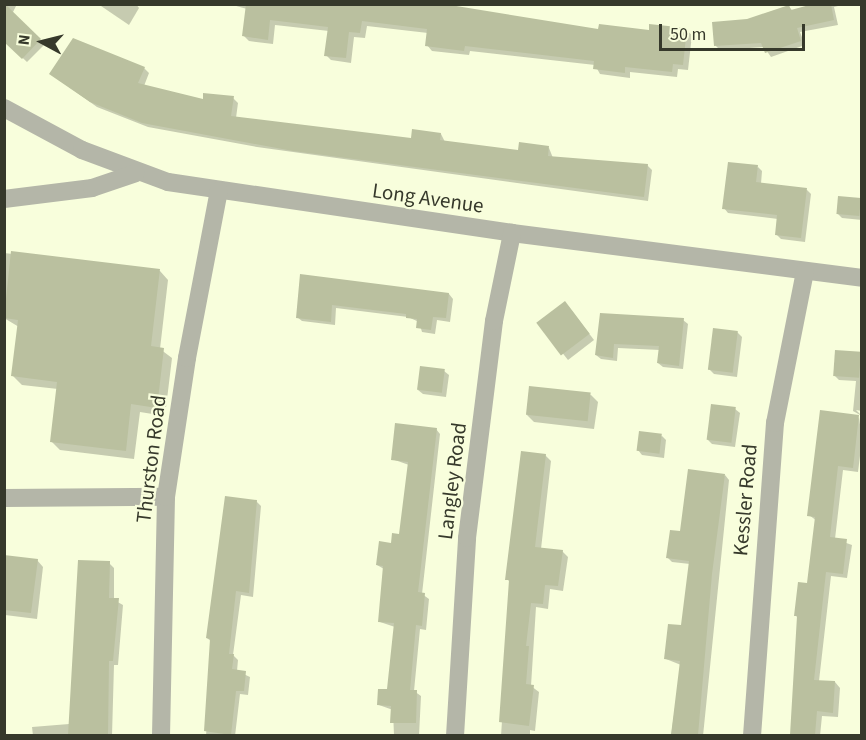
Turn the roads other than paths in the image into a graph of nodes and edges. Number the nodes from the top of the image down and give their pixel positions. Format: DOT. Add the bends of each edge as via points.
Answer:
graph roads {
  1 [pos="4,108"];
  2 [pos="136,173"];
  3 [pos="219,191"];
  4 [pos="4,199"];
  5 [pos="512,233"];
  6 [pos="804,271"];
  7 [pos="861,278"];
  8 [pos="166,497"];
  9 [pos="4,498"];
  10 [pos="161,735"];
  11 [pos="455,735"];
  12 [pos="752,735"];
  1 -- 2 [label="street, Long Avenue" via="82,150"];
  2 -- 3 [label="street, Long Avenue"];
  2 -- 4 [label="street" via="92,188"];
  3 -- 5 [label="street, Long Avenue"];
  3 -- 8 [label="street, Thurston Road" via="187,358"];
  5 -- 6 [label="street, Long Avenue"];
  5 -- 11 [label="street, Langley Road" via="494,321 467,538"];
  6 -- 7 [label="street, Long Avenue"];
  6 -- 12 [label="street, Kessler Road" via="775,423"];
  8 -- 9 [label="street"];
  8 -- 10 [label="street, Thurston Road"];
}
